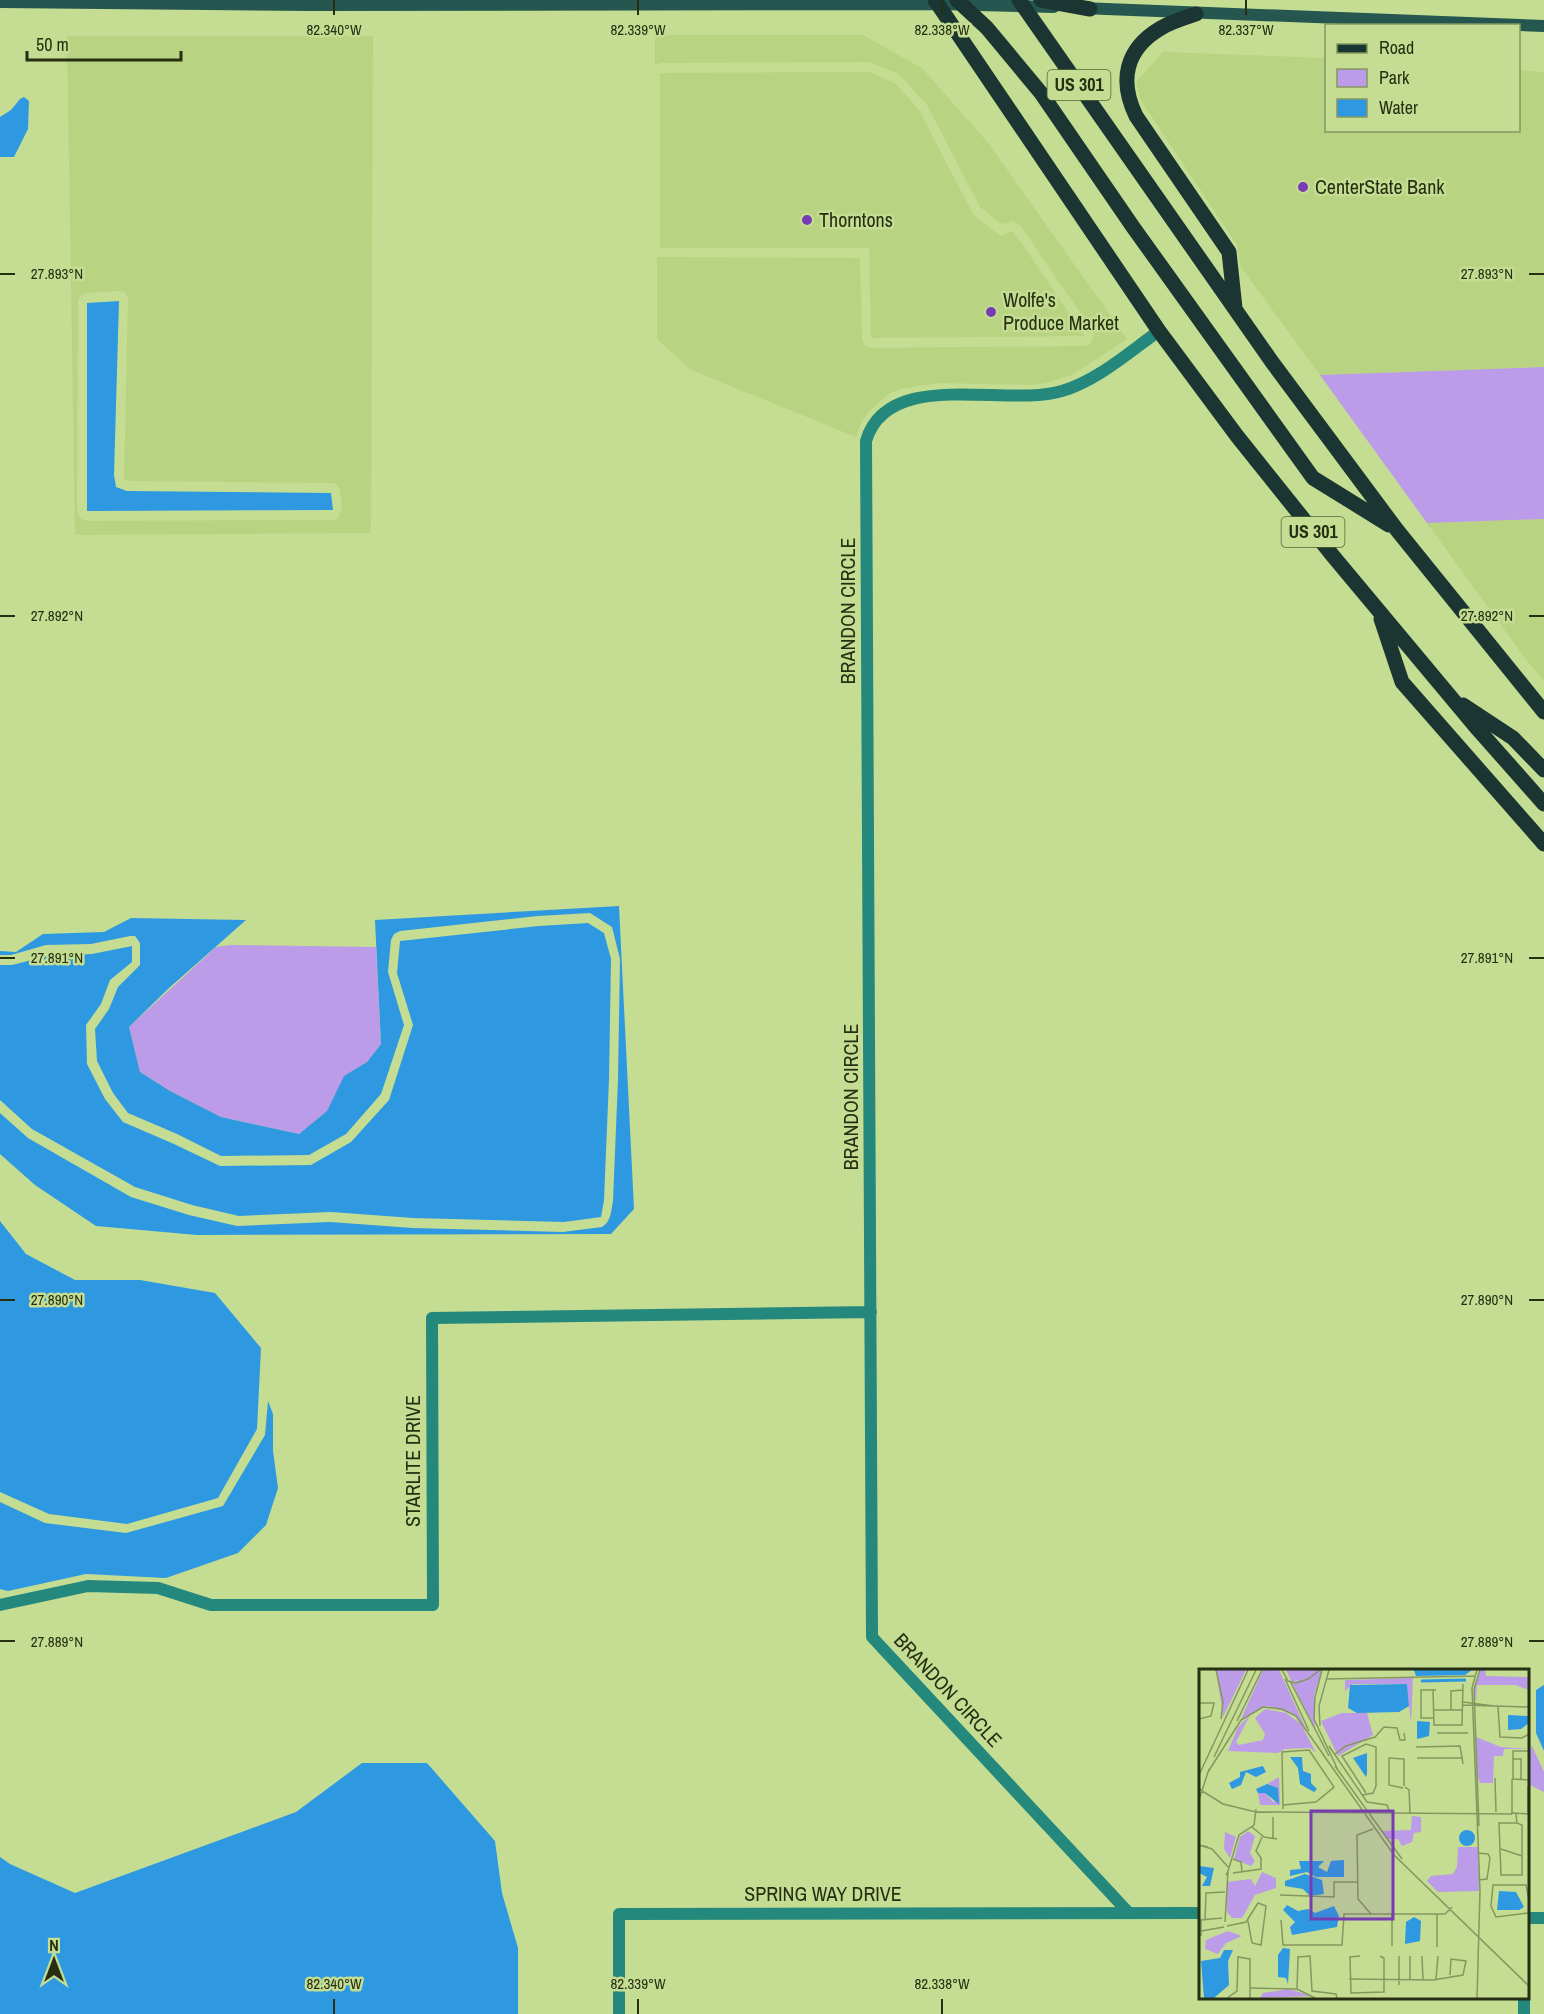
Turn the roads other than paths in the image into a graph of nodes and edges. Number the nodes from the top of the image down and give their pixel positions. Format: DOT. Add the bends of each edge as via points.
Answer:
graph roads {
  1 [pos="1041,0"];
  2 [pos="0,2"];
  3 [pos="937,2"];
  4 [pos="959,2"];
  5 [pos="311,3"];
  6 [pos="1022,3"];
  7 [pos="1090,9"];
  8 [pos="1196,14"];
  9 [pos="1486,24"];
  10 [pos="1520,25"];
  11 [pos="1544,26"];
  12 [pos="1235,311"];
  13 [pos="1159,331"];
  14 [pos="1397,530"];
  15 [pos="1378,610"];
  16 [pos="1450,697"];
  17 [pos="1544,712"];
  18 [pos="1544,770"];
  19 [pos="1544,804"];
  20 [pos="1544,844"];
  21 [pos="871,1312"];
  22 [pos="0,1605"];
  23 [pos="1128,1912"];
  24 [pos="1199,1913"];
  25 [pos="619,2014"];
  1 -- 7 [label="main road"];
  2 -- 5 [label="main road"];
  3 -- 4 [label="main road"];
  3 -- 5 [label="main road"];
  3 -- 13 [label="main road, US 301"];
  4 -- 6 [label="main road"];
  4 -- 14 [label="main road" via="993,35 1041,93 1312,478"];
  6 -- 7 [label="main road"];
  6 -- 12 [label="main road, US 301"];
  7 -- 8 [label="main road"];
  8 -- 9 [label="main road"];
  8 -- 12 [label="main road" via="1162,27 1145,40 1128,69 1126,91 1136,116 1229,252"];
  10 -- 11 [label="main road"];
  12 -- 14 [label="main road, US 301"];
  13 -- 15 [label="main road, US 301" via="1237,436"];
  13 -- 21 [label="street, BRANDON CIRCLE" via="1091,378 1063,391 1032,397 940,395 908,399 885,411 870,428 866,441"];
  14 -- 17 [label="main road, US 301"];
  15 -- 16 [label="main road, US 301"];
  15 -- 20 [label="main road" via="1402,682"];
  16 -- 18 [label="main road" via="1513,738"];
  16 -- 19 [label="main road, US 301"];
  21 -- 22 [label="street, STARLITE DRIVE" via="432,1318 433,1605 211,1605 158,1588 88,1586"];
  21 -- 23 [label="street, BRANDON CIRCLE" via="872,1637"];
  23 -- 24 [label="street"];
  23 -- 25 [label="street, SPRING WAY DRIVE" via="619,1914"];
}
